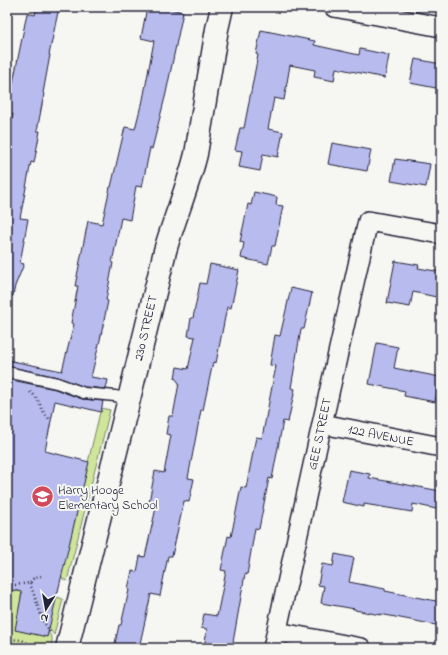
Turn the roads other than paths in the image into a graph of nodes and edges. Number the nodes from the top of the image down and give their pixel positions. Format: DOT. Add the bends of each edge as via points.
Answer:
graph roads {
  1 [pos="222,7"];
  2 [pos="334,7"];
  3 [pos="441,27"];
  4 [pos="441,234"];
  5 [pos="7,372"];
  6 [pos="129,398"];
  7 [pos="322,424"];
  8 [pos="441,447"];
  9 [pos="275,640"];
  10 [pos="59,641"];
  11 [pos="361,648"];
  1 -- 6 [label="street, 230 STREET" via="196,154 171,229"];
  2 -- 3 [label="street"];
  4 -- 7 [label="street, GEE STREET" via="368,220"];
  5 -- 6 [label="lane" via="57,383 84,393"];
  6 -- 10 [label="street, 230 STREET"];
  7 -- 8 [label="street, 122 AVENUE"];
  7 -- 9 [label="street, GEE STREET"];
  9 -- 11 [label="street"];
}
